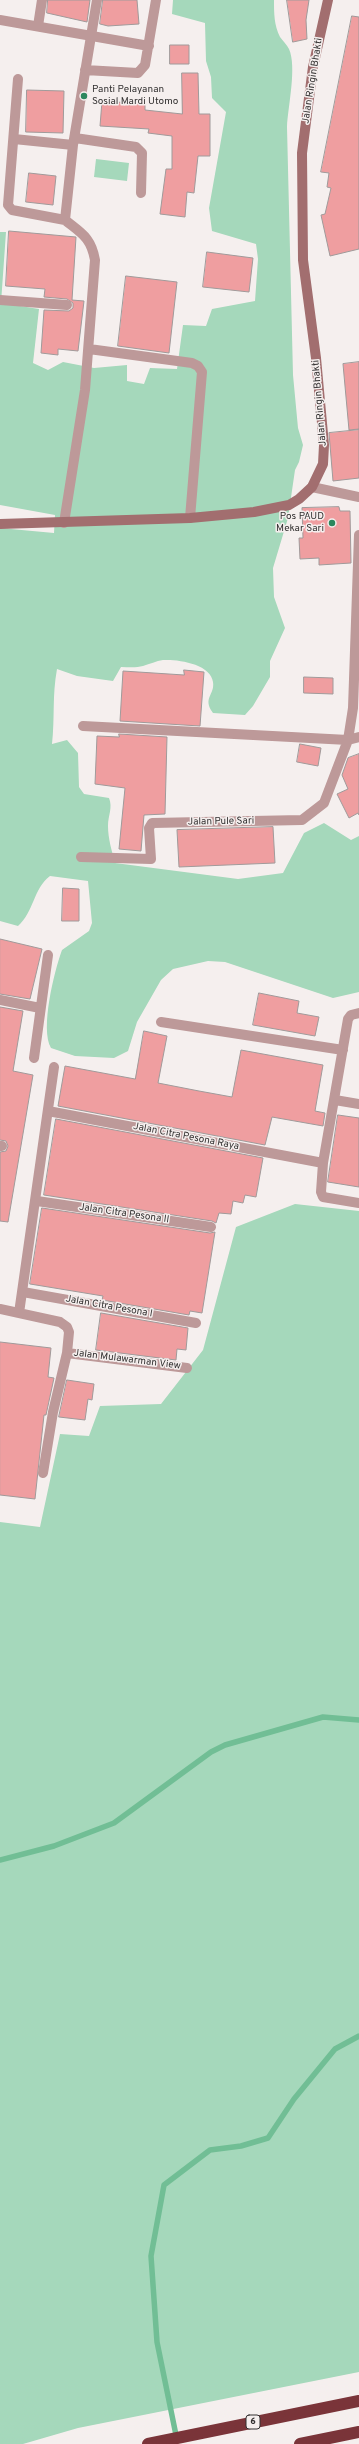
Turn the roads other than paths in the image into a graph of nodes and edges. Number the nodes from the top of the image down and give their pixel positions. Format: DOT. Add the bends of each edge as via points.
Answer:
graph roads {
  1 [pos="42,0"];
  2 [pos="96,0"];
  3 [pos="156,0"];
  4 [pos="328,0"];
  5 [pos="0,20"];
  6 [pos="38,26"];
  7 [pos="90,35"];
  8 [pos="149,46"];
  9 [pos="85,70"];
  10 [pos="18,79"];
  11 [pos="14,139"];
  12 [pos="74,141"];
  13 [pos="141,193"];
  14 [pos="65,220"];
  15 [pos="0,300"];
  16 [pos="67,305"];
  17 [pos="89,349"];
  18 [pos="312,487"];
  19 [pos="359,497"];
  20 [pos="190,518"];
  21 [pos="64,523"];
  22 [pos="0,524"];
  23 [pos="359,535"];
  24 [pos="83,726"];
  25 [pos="359,738"];
  26 [pos="348,740"];
  27 [pos="81,858"];
  28 [pos="48,954"];
  29 [pos="0,1000"];
  30 [pos="40,1008"];
  31 [pos="359,1013"];
  32 [pos="161,1022"];
  33 [pos="343,1050"];
  34 [pos="34,1058"];
  35 [pos="54,1067"];
  36 [pos="335,1100"];
  37 [pos="359,1104"];
  38 [pos="48,1111"];
  39 [pos="323,1163"];
  40 [pos="36,1202"];
  41 [pos="359,1203"];
  42 [pos="211,1227"];
  43 [pos="22,1292"];
  44 [pos="0,1309"];
  45 [pos="19,1313"];
  46 [pos="196,1323"];
  47 [pos="67,1353"];
  48 [pos="187,1368"];
  49 [pos="43,1472"];
  50 [pos="359,2401"];
  51 [pos="359,2432"];
  52 [pos="148,2444"];
  53 [pos="300,2444"];
  1 -- 6 [label="street"];
  2 -- 7 [label="street"];
  3 -- 8 [label="street"];
  4 -- 18 [label="street, Jalan Ringin Bhakti" via="313,67 302,153 303,260 324,445 323,464"];
  5 -- 6 [label="street"];
  6 -- 7 [label="street"];
  7 -- 8 [label="street"];
  7 -- 9 [label="street"];
  8 -- 9 [label="street" via="145,65 138,73"];
  9 -- 12 [label="street"];
  10 -- 11 [label="street"];
  11 -- 12 [label="street"];
  11 -- 14 [label="street" via="8,205 12,210"];
  12 -- 13 [label="street" via="140,149"];
  12 -- 14 [label="street"];
  14 -- 17 [label="street" via="87,238 95,260"];
  15 -- 16 [label="street"];
  17 -- 20 [label="street" via="192,363 202,372"];
  17 -- 21 [label="street"];
  18 -- 19 [label="street"];
  18 -- 20 [label="street, Jalan Ringin Bhakti" via="294,502 271,510"];
  20 -- 21 [label="street, Jalan Ringin Bhakti"];
  21 -- 22 [label="street, Jalan Ringin Bhakti"];
  23 -- 26 [label="street, Jalan Pule Sari" via="353,708"];
  24 -- 26 [label="street"];
  25 -- 26 [label="street"];
  26 -- 27 [label="street, Jalan Pule Sari" via="324,803 302,820 152,824 149,828 151,859"];
  28 -- 30 [label="street"];
  29 -- 30 [label="street"];
  30 -- 34 [label="street"];
  31 -- 33 [label="street" via="351,1015 348,1019"];
  32 -- 33 [label="street"];
  33 -- 36 [label="street"];
  35 -- 38 [label="street"];
  36 -- 37 [label="street"];
  36 -- 39 [label="street"];
  38 -- 39 [label="street, Jalan Citra Pesona Raya"];
  38 -- 40 [label="street"];
  39 -- 41 [label="street" via="323,1197"];
  40 -- 42 [label="street, Jalan Citra Pesona II"];
  40 -- 43 [label="street"];
  43 -- 45 [label="street"];
  43 -- 46 [label="street, Jalan Citra Pesona I"];
  44 -- 45 [label="street"];
  45 -- 47 [label="street, Jalan Mulawarman View" via="60,1322 67,1327"];
  47 -- 48 [label="street, Jalan Mulawarman View"];
  47 -- 49 [label="street, Jalan Mulawarman View" via="52,1412"];
  50 -- 52 [label="highway, 6"];
  51 -- 53 [label="highway"];
}
